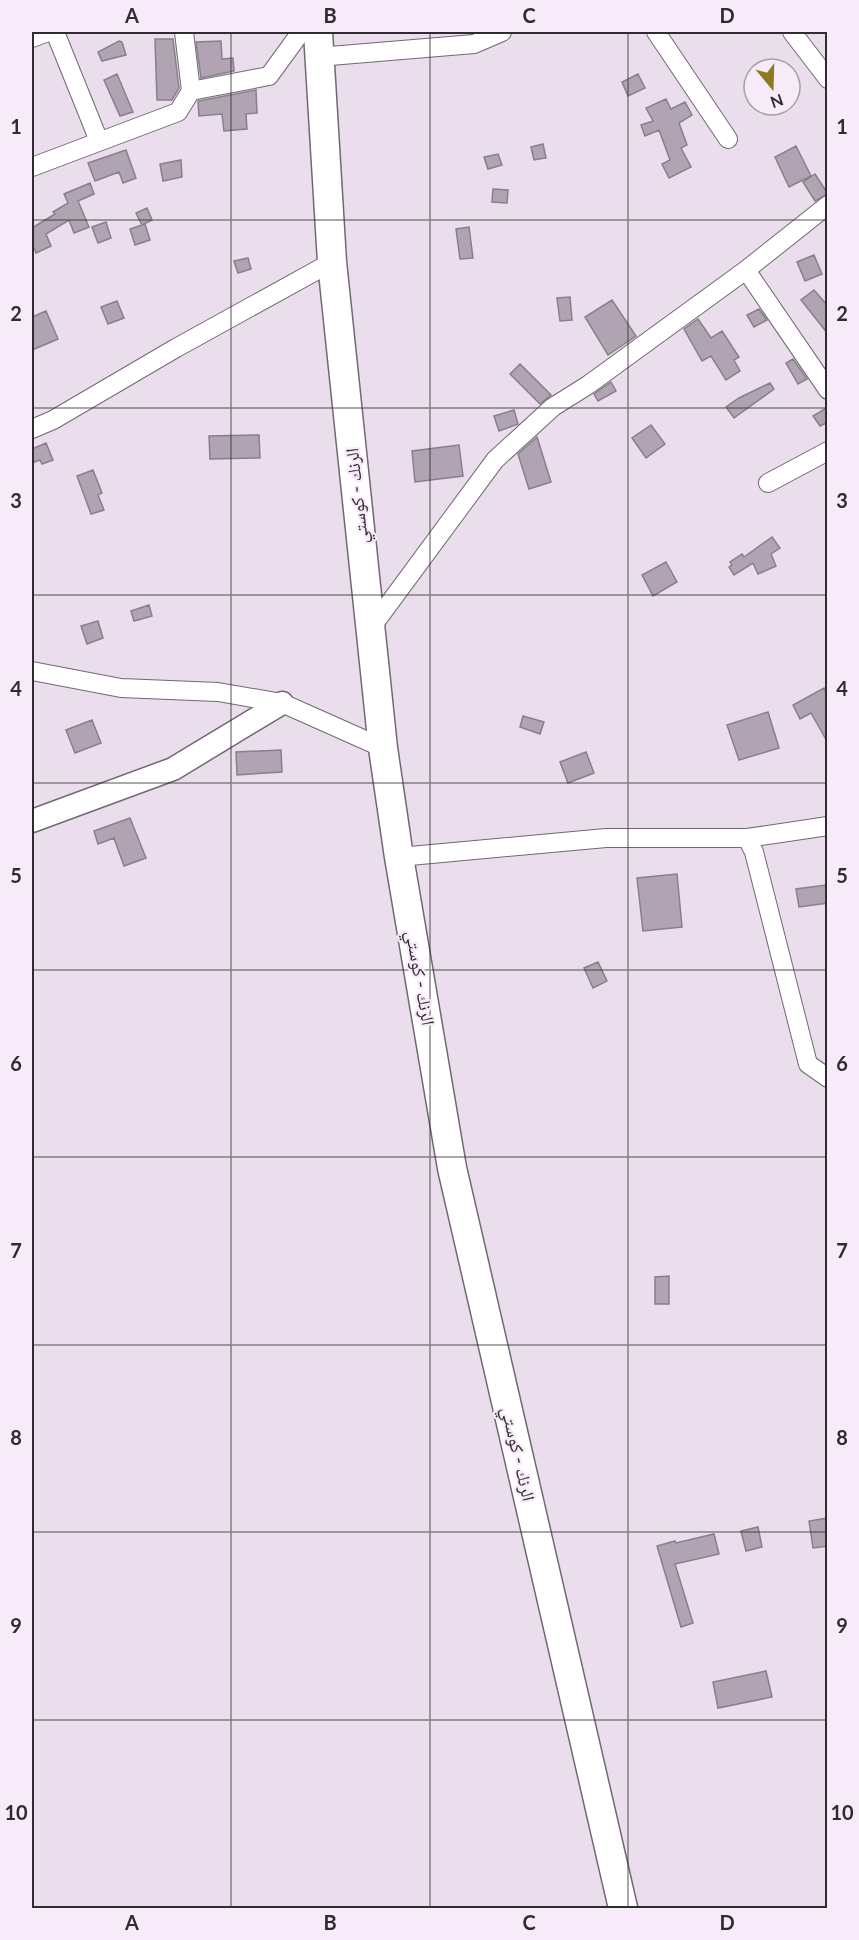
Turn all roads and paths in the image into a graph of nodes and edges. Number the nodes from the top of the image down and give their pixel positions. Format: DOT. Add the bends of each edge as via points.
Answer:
graph roads {
  1 [pos="48,32"];
  2 [pos="55,32"];
  3 [pos="184,32"];
  4 [pos="301,32"];
  5 [pos="502,32"];
  6 [pos="656,32"];
  7 [pos="792,32"];
  8 [pos="32,38"];
  9 [pos="318,44"];
  10 [pos="828,79"];
  11 [pos="191,91"];
  12 [pos="728,139"];
  13 [pos="99,141"];
  14 [pos="32,167"];
  15 [pos="828,205"];
  16 [pos="332,262"];
  17 [pos="746,270"];
  18 [pos="828,390"];
  19 [pos="32,429"];
  20 [pos="828,451"];
  21 [pos="768,483"];
  22 [pos="371,628"];
  23 [pos="32,671"];
  24 [pos="282,703"];
  25 [pos="383,748"];
  26 [pos="32,821"];
  27 [pos="828,826"];
  28 [pos="747,838"];
  29 [pos="399,857"];
  30 [pos="828,1078"];
  31 [pos="623,1908"];
  1 -- 8 [label="street"];
  2 -- 13 [label="street"];
  3 -- 11 [label="street"];
  4 -- 11 [label="street" via="268,76"];
  5 -- 9 [label="street" via="474,44"];
  6 -- 12 [label="street"];
  7 -- 10 [label="street"];
  9 -- 16 [label="main road, الرنك - كوستي"];
  11 -- 13 [label="street" via="178,112"];
  13 -- 14 [label="street"];
  15 -- 17 [label="street"];
  16 -- 19 [label="street"];
  16 -- 22 [label="main road, الرنك - كوستي"];
  17 -- 18 [label="street"];
  17 -- 22 [label="street" via="553,407 495,460"];
  20 -- 21 [label="street"];
  22 -- 25 [label="main road, الرنك - كوستي"];
  23 -- 24 [label="street" via="121,688 218,692"];
  24 -- 25 [label="street"];
  24 -- 26 [label="street" via="173,769"];
  25 -- 29 [label="main road, الرنك - كوستي"];
  27 -- 28 [label="street"];
  28 -- 29 [label="street" via="606,838"];
  28 -- 30 [label="street" via="754,852 808,1064"];
  29 -- 31 [label="main road, الرنك - كوستي" via="453,1168"];
}
